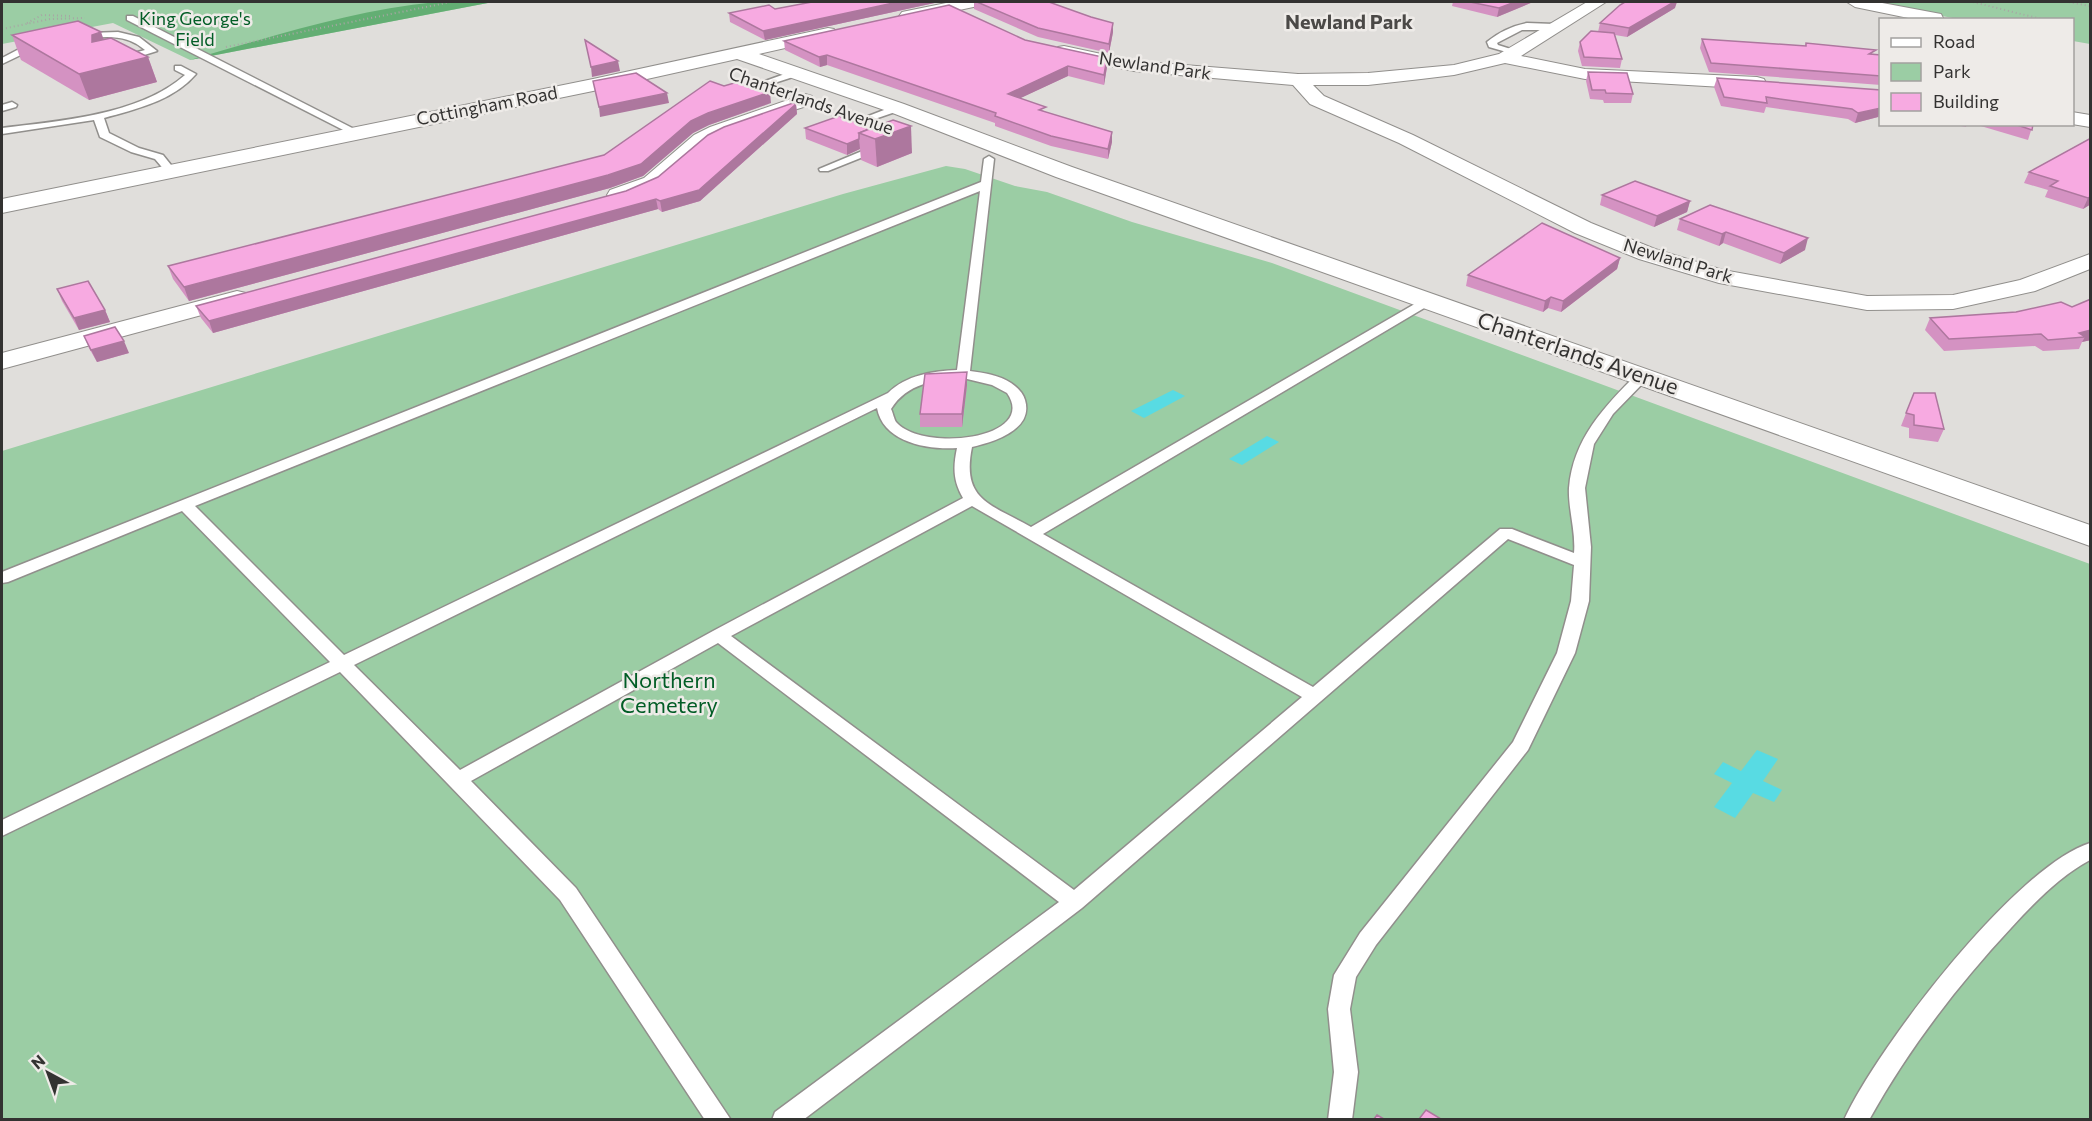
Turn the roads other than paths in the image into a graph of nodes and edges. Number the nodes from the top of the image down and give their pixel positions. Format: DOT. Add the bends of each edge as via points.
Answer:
graph roads {
  1 [pos="972,2"];
  2 [pos="1598,2"];
  3 [pos="1855,2"];
  4 [pos="949,6"];
  5 [pos="130,18"];
  6 [pos="1935,18"];
  7 [pos="893,19"];
  8 [pos="979,20"];
  9 [pos="1554,27"];
  10 [pos="849,28"];
  11 [pos="69,40"];
  12 [pos="46,45"];
  13 [pos="1050,48"];
  14 [pos="738,53"];
  15 [pos="1509,56"];
  16 [pos="2,61"];
  17 [pos="116,61"];
  18 [pos="698,62"];
  19 [pos="178,68"];
  20 [pos="794,74"];
  21 [pos="1298,80"];
  22 [pos="762,84"];
  23 [pos="1770,84"];
  24 [pos="897,108"];
  25 [pos="834,110"];
  26 [pos="98,116"];
  27 [pos="2074,118"];
  28 [pos="2091,121"];
  29 [pos="2,131"];
  30 [pos="357,133"];
  31 [pos="889,137"];
  32 [pos="951,150"];
  33 [pos="989,159"];
  34 [pos="824,169"];
  35 [pos="170,170"];
  36 [pos="1064,172"];
  37 [pos="986,184"];
  38 [pos="597,202"];
  39 [pos="2,206"];
  40 [pos="2091,261"];
  41 [pos="261,291"];
  42 [pos="1430,301"];
  43 [pos="2,361"];
  44 [pos="963,374"];
  45 [pos="1642,376"];
  46 [pos="889,397"];
  47 [pos="965,444"];
  48 [pos="972,500"];
  49 [pos="185,505"];
  50 [pos="1031,534"];
  51 [pos="2091,536"];
  52 [pos="1581,562"];
  53 [pos="2,578"];
  54 [pos="719,635"];
  55 [pos="343,663"];
  56 [pos="1316,697"];
  57 [pos="459,780"];
  58 [pos="2,829"];
  59 [pos="2091,851"];
  60 [pos="1074,902"];
  61 [pos="719,1119"];
  62 [pos="784,1119"];
  63 [pos="1340,1119"];
  64 [pos="1856,1119"];
  1 -- 4 [label="street"];
  2 -- 9 [label="street, Newland Park"];
  3 -- 6 [label="street"];
  4 -- 7 [label="street"];
  4 -- 8 [label="street"];
  5 -- 30 [label="lane"];
  9 -- 15 [label="street, Newland Park"];
  9 -- 15 [label="lane" via="1513,28 1492,42"];
  10 -- 14 [label="street, Cottingham Road"];
  11 -- 17 [label="lane" via="117,32 152,51"];
  12 -- 16 [label="lane"];
  13 -- 21 [label="street, Newland Park" via="1134,66"];
  14 -- 18 [label="street, Cottingham Road"];
  14 -- 20 [label="street, Chanterlands Avenue"];
  15 -- 21 [label="street, Newland Park" via="1421,75"];
  15 -- 23 [label="street, Newland Park" via="1585,74"];
  18 -- 22 [label="street, Chanterlands Avenue"];
  18 -- 30 [label="street, Cottingham Road"];
  19 -- 26 [label="lane" via="191,74 184,84"];
  20 -- 22 [label="lane"];
  20 -- 24 [label="street, Chanterlands Avenue"];
  21 -- 40 [label="street, Newland Park" via="1317,100 1406,139 1582,228 1647,254 1719,276 1867,303 1953,302 2026,286"];
  22 -- 25 [label="street, Chanterlands Avenue"];
  24 -- 25 [label="lane"];
  24 -- 36 [label="street, Chanterlands Avenue"];
  25 -- 31 [label="street, Chanterlands Avenue"];
  25 -- 38 [label="street" via="717,130 651,182"];
  26 -- 29 [label="lane"];
  26 -- 35 [label="lane" via="104,135 159,157"];
  27 -- 28 [label="street"];
  30 -- 35 [label="street, Cottingham Road"];
  31 -- 34 [label="lane"];
  32 -- 33 [label="street, Chanterlands Avenue"];
  33 -- 36 [label="street, Chanterlands Avenue"];
  33 -- 37 [label="lane"];
  35 -- 39 [label="street, Cottingham Road"];
  36 -- 42 [label="street, Chanterlands Avenue"];
  37 -- 44 [label="lane"];
  37 -- 49 [label="lane"];
  41 -- 43 [label="street"];
  42 -- 45 [label="street, Chanterlands Avenue"];
  42 -- 50 [label="lane"];
  44 -- 46 [label="lane" via="915,380"];
  44 -- 47 [label="lane" via="1005,385 1018,398 1020,413 1012,425 997,435"];
  45 -- 51 [label="street, Chanterlands Avenue"];
  45 -- 52 [label="lane" via="1607,412 1587,444 1577,488"];
  46 -- 47 [label="lane" via="884,409 889,424 905,436 936,444"];
  46 -- 55 [label="lane"];
  47 -- 48 [label="lane" via="960,467 962,485"];
  48 -- 50 [label="lane"];
  48 -- 54 [label="lane"];
  49 -- 53 [label="lane"];
  49 -- 55 [label="lane"];
  50 -- 56 [label="lane"];
  52 -- 56 [label="lane" via="1506,532"];
  52 -- 63 [label="lane" via="1580,601 1566,653 1521,745 1368,939 1345,975 1339,1009 1346,1072"];
  54 -- 57 [label="lane"];
  54 -- 60 [label="lane"];
  55 -- 57 [label="lane"];
  55 -- 58 [label="lane"];
  56 -- 60 [label="lane"];
  57 -- 61 [label="lane" via="568,894"];
  59 -- 64 [label="lane" via="2034,891 1969,957 1932,1004"];
  60 -- 62 [label="lane"];
}
